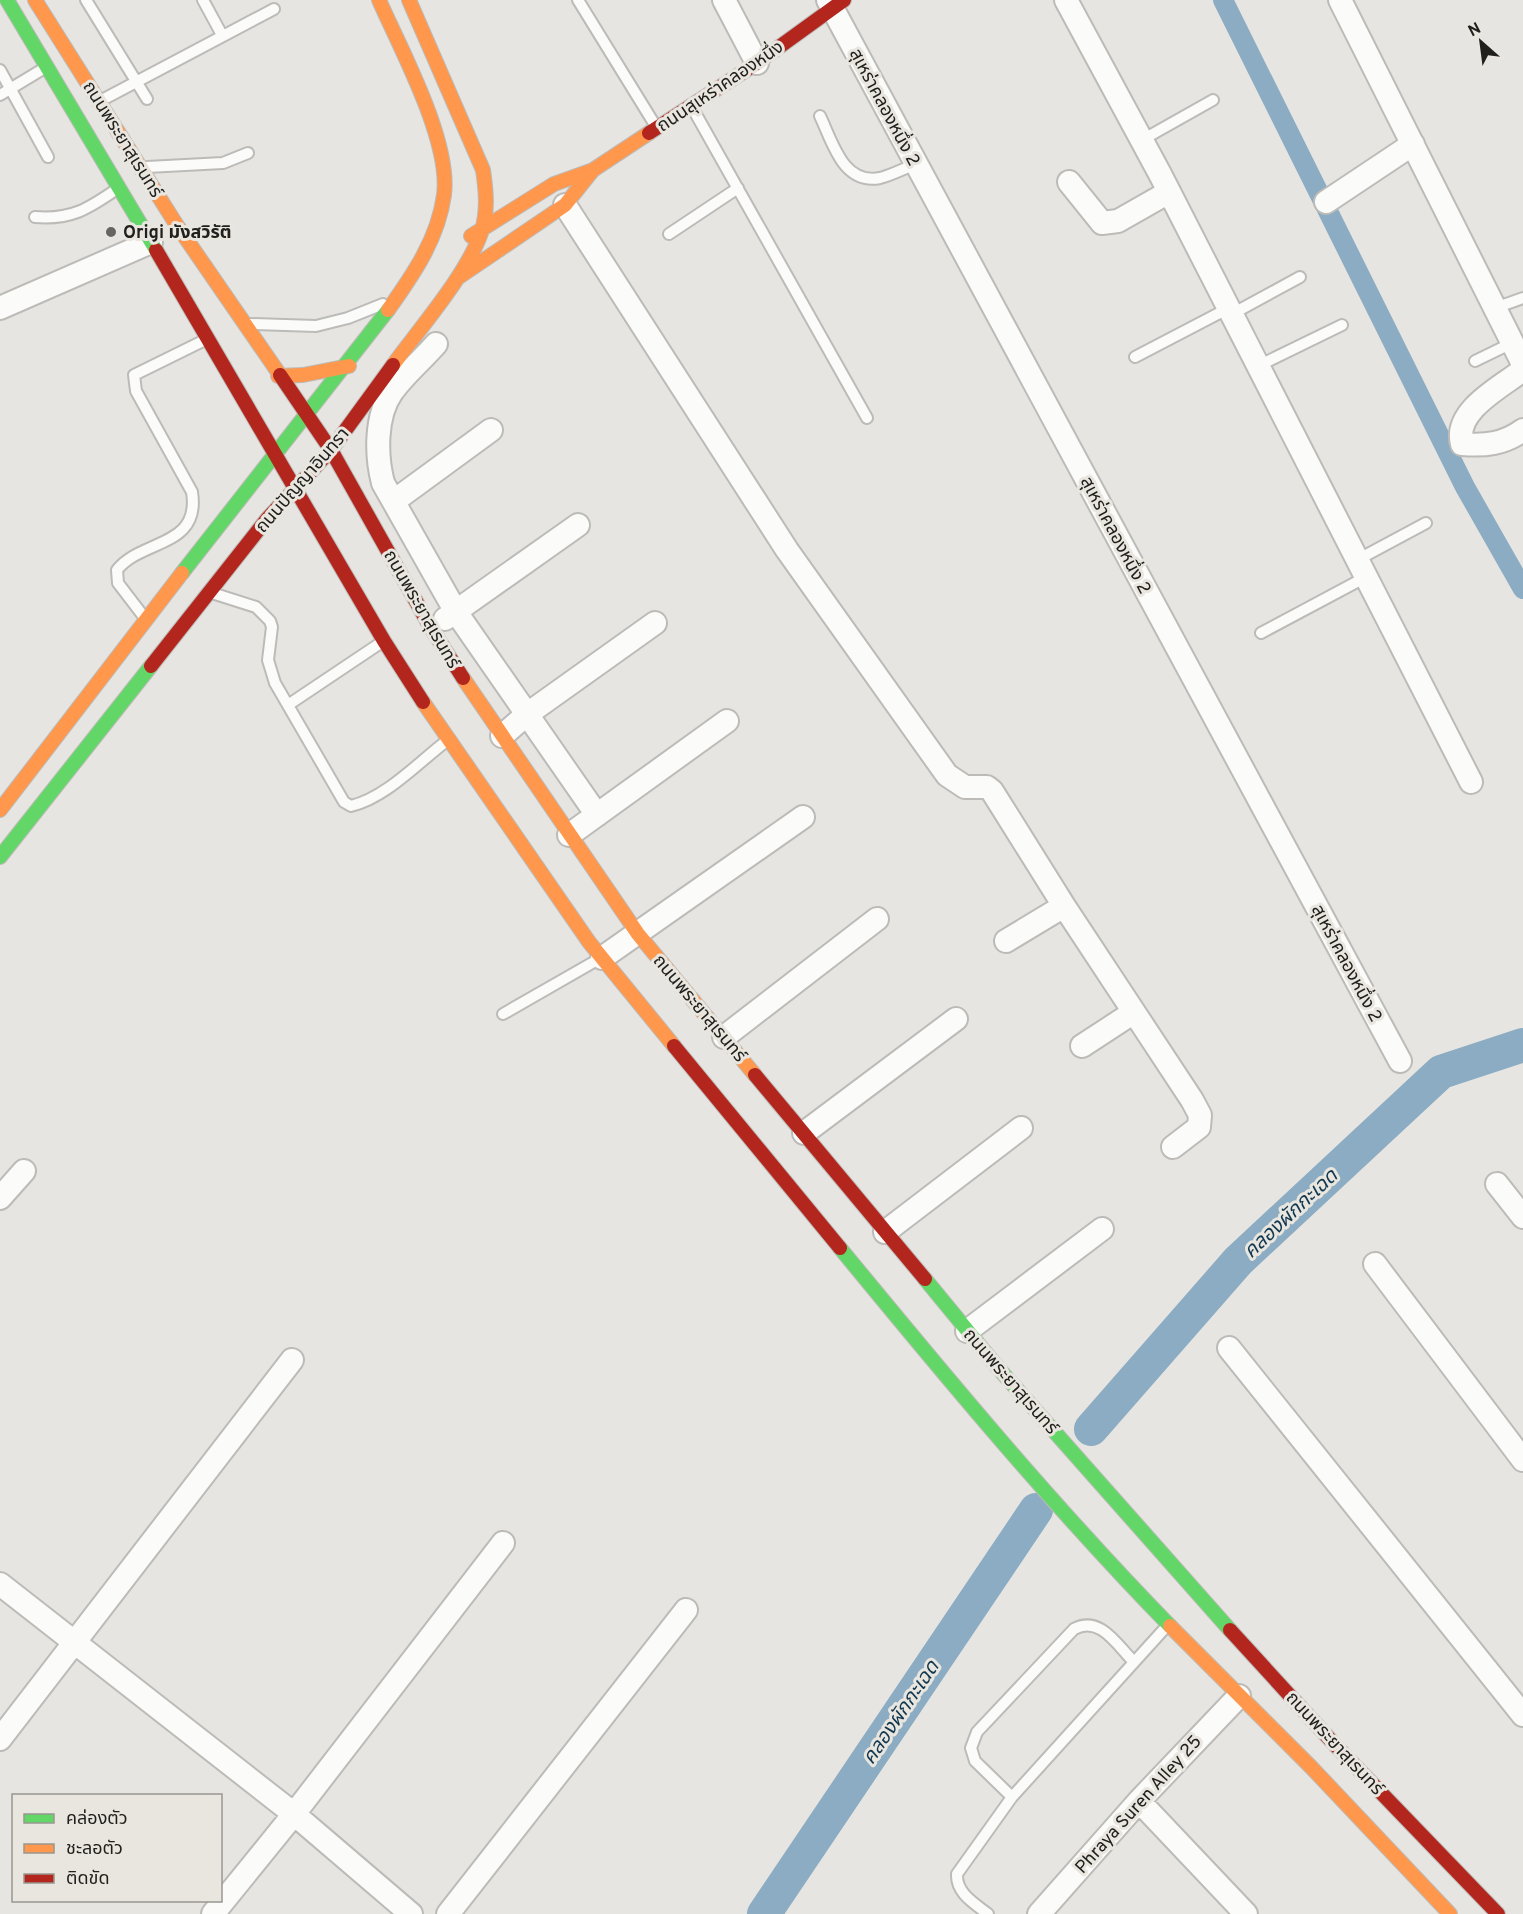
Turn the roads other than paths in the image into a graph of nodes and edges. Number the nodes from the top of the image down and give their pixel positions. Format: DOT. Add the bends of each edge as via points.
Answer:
graph roads {
  1 [pos="35,0"];
  2 [pos="87,0"];
  3 [pos="203,0"];
  4 [pos="379,0"];
  5 [pos="409,0"];
  6 [pos="578,0"];
  7 [pos="724,0"];
  8 [pos="1340,0"];
  9 [pos="1072,2"];
  10 [pos="835,3"];
  11 [pos="274,9"];
  12 [pos="9,10"];
  13 [pos="222,35"];
  14 [pos="757,63"];
  15 [pos="47,67"];
  16 [pos="0,70"];
  17 [pos="137,82"];
  18 [pos="10,89"];
  19 [pos="0,95"];
  20 [pos="147,99"];
  21 [pos="1213,100"];
  22 [pos="99,102"];
  23 [pos="692,106"];
  24 [pos="820,116"];
  25 [pos="657,128"];
  26 [pos="1142,140"];
  27 [pos="1413,144"];
  28 [pos="248,153"];
  29 [pos="48,157"];
  30 [pos="916,164"];
  31 [pos="140,167"];
  32 [pos="483,170"];
  33 [pos="593,170"];
  34 [pos="1069,182"];
  35 [pos="501,183"];
  36 [pos="554,184"];
  37 [pos="119,188"];
  38 [pos="738,188"];
  39 [pos="525,189"];
  40 [pos="1169,192"];
  41 [pos="1326,202"];
  42 [pos="565,205"];
  43 [pos="35,217"];
  44 [pos="482,230"];
  45 [pos="669,234"];
  46 [pos="151,242"];
  47 [pos="461,242"];
  48 [pos="441,254"];
  49 [pos="427,274"];
  50 [pos="1300,277"];
  51 [pos="452,285"];
  52 [pos="397,298"];
  53 [pos="1523,298"];
  54 [pos="0,308"];
  55 [pos="1495,308"];
  56 [pos="1230,311"];
  57 [pos="243,324"];
  58 [pos="1342,325"];
  59 [pos="208,338"];
  60 [pos="1512,343"];
  61 [pos="436,344"];
  62 [pos="1135,357"];
  63 [pos="1475,361"];
  64 [pos="1523,364"];
  65 [pos="349,366"];
  66 [pos="1258,366"];
  67 [pos="1523,370"];
  68 [pos="278,376"];
  69 [pos="251,410"];
  70 [pos="308,417"];
  71 [pos="867,418"];
  72 [pos="491,430"];
  73 [pos="1523,430"];
  74 [pos="331,450"];
  75 [pos="275,455"];
  76 [pos="294,487"];
  77 [pos="248,488"];
  78 [pos="394,501"];
  79 [pos="267,519"];
  80 [pos="1426,523"];
  81 [pos="578,525"];
  82 [pos="323,537"];
  83 [pos="1362,568"];
  84 [pos="209,592"];
  85 [pos="456,612"];
  86 [pos="147,620"];
  87 [pos="655,623"];
  88 [pos="431,628"];
  89 [pos="1261,633"];
  90 [pos="384,641"];
  91 [pos="288,705"];
  92 [pos="526,715"];
  93 [pos="727,721"];
  94 [pos="502,736"];
  95 [pos="447,741"];
  96 [pos="1471,782"];
  97 [pos="0,810"];
  98 [pos="597,815"];
  99 [pos="803,818"];
  100 [pos="569,835"];
  101 [pos="0,857"];
  102 [pos="1064,906"];
  103 [pos="877,919"];
  104 [pos="638,934"];
  105 [pos="1006,941"];
  106 [pos="602,958"];
  107 [pos="1134,1012"];
  108 [pos="503,1014"];
  109 [pos="956,1019"];
  110 [pos="724,1037"];
  111 [pos="1082,1046"];
  112 [pos="1400,1061"];
  113 [pos="1021,1128"];
  114 [pos="804,1133"];
  115 [pos="1173,1147"];
  116 [pos="24,1171"];
  117 [pos="1497,1184"];
  118 [pos="0,1198"];
  119 [pos="1523,1217"];
  120 [pos="1102,1229"];
  121 [pos="885,1232"];
  122 [pos="1375,1264"];
  123 [pos="967,1331"];
  124 [pos="1229,1348"];
  125 [pos="292,1360"];
  126 [pos="1523,1460"];
  127 [pos="503,1544"];
  128 [pos="0,1584"];
  129 [pos="686,1610"];
  130 [pos="1168,1624"];
  131 [pos="76,1642"];
  132 [pos="1134,1662"];
  133 [pos="1239,1696"];
  134 [pos="1523,1715"];
  135 [pos="0,1739"];
  136 [pos="1012,1797"];
  137 [pos="1139,1801"];
  138 [pos="294,1814"];
  139 [pos="213,1914"];
  140 [pos="411,1914"];
  141 [pos="448,1914"];
  142 [pos="988,1914"];
  143 [pos="1039,1914"];
  144 [pos="1246,1914"];
  145 [pos="1450,1914"];
  146 [pos="1498,1914"];
  1 -- 22 [label="street, ถนนพระยาสุเรนทร์"];
  2 -- 17 [label="lane"];
  3 -- 13 [label="lane"];
  4 -- 49 [label="street, ถนนปัญญาอินทรา" via="433,129 440,157 445,191"];
  5 -- 32 [label="street, ถนนปัญญาอินทรา"];
  6 -- 25 [label="lane"];
  7 -- 14 [label="street"];
  8 -- 27 [label="street"];
  9 -- 26 [label="street"];
  10 -- 14 [label="street, ถนนสุเหร่าคลองหนึ่ง"];
  10 -- 30 [label="street, สุเหร่าคลองหนึ่ง 2"];
  11 -- 13 [label="lane"];
  12 -- 15 [label="street, ถนนพระยาสุเรนทร์"];
  13 -- 17 [label="lane"];
  14 -- 23 [label="street, ถนนสุเหร่าคลองหนึ่ง"];
  15 -- 18 [label="lane"];
  15 -- 37 [label="street, ถนนพระยาสุเรนทร์"];
  16 -- 18 [label="lane"];
  17 -- 20 [label="lane"];
  17 -- 22 [label="lane"];
  18 -- 19 [label="lane"];
  18 -- 29 [label="lane"];
  21 -- 26 [label="lane"];
  22 -- 31 [label="street, ถนนพระยาสุเรนทร์"];
  23 -- 25 [label="street, ถนนสุเหร่าคลองหนึ่ง"];
  23 -- 38 [label="lane"];
  24 -- 30 [label="lane" via="844,166 853,175 882,178"];
  25 -- 33 [label="street, ถนนสุเหร่าคลองหนึ่ง"];
  26 -- 40 [label="street"];
  27 -- 41 [label="street"];
  27 -- 55 [label="street"];
  28 -- 31 [label="lane" via="223,163"];
  30 -- 112 [label="street, สุเหร่าคลองหนึ่ง 2"];
  31 -- 57 [label="street, ถนนพระยาสุเรนทร์"];
  32 -- 35 [label="street"];
  32 -- 44 [label="street, ถนนปัญญาอินทรา" via="487,198"];
  33 -- 36 [label="street, ถนนสุเหร่าคลองหนึ่ง"];
  33 -- 42 [label="street, ถนนสุเหร่าคลองหนึ่ง"];
  34 -- 40 [label="street" via="1102,223 1118,221"];
  36 -- 39 [label="street"];
  36 -- 44 [label="street, ถนนสุเหร่าคลองหนึ่ง"];
  37 -- 43 [label="lane" via="94,205 59,219"];
  37 -- 46 [label="street, ถนนพระยาสุเรนทร์"];
  38 -- 45 [label="lane"];
  38 -- 71 [label="lane"];
  40 -- 56 [label="street"];
  42 -- 51 [label="street, ถนนสุเหร่าคลองหนึ่ง"];
  42 -- 102 [label="street" via="787,550 939,764 957,783 992,791"];
  44 -- 47 [label="street, ถนนสุเหร่าคลองหนึ่ง"];
  44 -- 51 [label="street, ถนนปัญญาอินทรา"];
  46 -- 54 [label="street"];
  46 -- 59 [label="street, ถนนพระยาสุเรนทร์"];
  48 -- 49 [label="street"];
  49 -- 51 [label="street"];
  49 -- 52 [label="street, ถนนปัญญาอินทรา"];
  50 -- 56 [label="lane"];
  51 -- 74 [label="street, ถนนปัญญาอินทรา"];
  52 -- 57 [label="lane" via="316,326"];
  52 -- 65 [label="street, ถนนปัญญาอินทรา"];
  53 -- 55 [label="lane"];
  55 -- 60 [label="street"];
  56 -- 62 [label="lane"];
  56 -- 66 [label="street"];
  57 -- 68 [label="street, ถนนพระยาสุเรนทร์"];
  58 -- 66 [label="lane"];
  59 -- 69 [label="street, ถนนพระยาสุเรนทร์"];
  59 -- 86 [label="lane" via="134,375 136,391 193,500 190,519 179,534 117,570 118,583"];
  60 -- 63 [label="lane"];
  60 -- 64 [label="street"];
  61 -- 78 [label="street" via="384,405 379,465 383,483"];
  65 -- 68 [label="street"];
  65 -- 70 [label="street, ถนนปัญญาอินทรา"];
  66 -- 83 [label="street"];
  67 -- 73 [label="street" via="1467,414 1460,435 1462,444 1484,446 1500,443"];
  68 -- 70 [label="street, ถนนพระยาสุเรนทร์"];
  69 -- 75 [label="street, ถนนพระยาสุเรนทร์"];
  69 -- 77 [label="street" via="254,453"];
  70 -- 74 [label="street, ถนนพระยาสุเรนทร์"];
  70 -- 75 [label="street, ถนนปัญญาอินทรา"];
  72 -- 78 [label="street"];
  74 -- 76 [label="street, ถนนปัญญาอินทรา"];
  74 -- 88 [label="street, ถนนพระยาสุเรนทร์"];
  75 -- 76 [label="street, ถนนพระยาสุเรนทร์"];
  75 -- 77 [label="street, ถนนปัญญาอินทรา"];
  76 -- 79 [label="street, ถนนปัญญาอินทรา"];
  76 -- 82 [label="street, ถนนพระยาสุเรนทร์"];
  77 -- 86 [label="street, ถนนปัญญาอินทรา"];
  78 -- 85 [label="street"];
  79 -- 82 [label="street" via="292,523"];
  79 -- 84 [label="street, ถนนปัญญาอินทรา"];
  80 -- 83 [label="lane"];
  81 -- 85 [label="street"];
  82 -- 90 [label="street, ถนนพระยาสุเรนทร์"];
  83 -- 89 [label="lane"];
  83 -- 96 [label="street"];
  84 -- 91 [label="lane" via="256,608 270,621 268,660"];
  84 -- 101 [label="street, ถนนปัญญาอินทรา"];
  85 -- 88 [label="street"];
  85 -- 92 [label="street"];
  86 -- 97 [label="street, ถนนปัญญาอินทรา"];
  87 -- 92 [label="street"];
  88 -- 94 [label="street, ถนนพระยาสุเรนทร์"];
  90 -- 91 [label="lane"];
  90 -- 95 [label="street, ถนนพระยาสุเรนทร์"];
  91 -- 95 [label="lane" via="341,797 351,806 378,794"];
  92 -- 94 [label="street"];
  92 -- 98 [label="street"];
  93 -- 98 [label="street"];
  94 -- 100 [label="street, ถนนพระยาสุเรนทร์"];
  95 -- 106 [label="street, ถนนพระยาสุเรนทร์"];
  98 -- 100 [label="street"];
  99 -- 104 [label="street"];
  100 -- 104 [label="street, ถนนพระยาสุเรนทร์"];
  102 -- 105 [label="street"];
  102 -- 107 [label="street"];
  103 -- 110 [label="street"];
  104 -- 106 [label="street"];
  104 -- 110 [label="street, ถนนพระยาสุเรนทร์"];
  106 -- 108 [label="lane"];
  106 -- 130 [label="street, ถนนพระยาสุเรนทร์" via="928,1355"];
  107 -- 111 [label="street"];
  107 -- 115 [label="street" via="1200,1115 1195,1133"];
  109 -- 114 [label="street"];
  110 -- 114 [label="street, ถนนพระยาสุเรนทร์"];
  113 -- 121 [label="street"];
  114 -- 121 [label="street, ถนนพระยาสุเรนทร์"];
  116 -- 118 [label="street"];
  117 -- 119 [label="street"];
  120 -- 123 [label="street"];
  121 -- 123 [label="street, ถนนพระยาสุเรนทร์"];
  122 -- 126 [label="street"];
  123 -- 146 [label="street, ถนนพระยาสุเรนทร์" via="1211,1609"];
  124 -- 134 [label="street"];
  125 -- 131 [label="street"];
  127 -- 138 [label="street"];
  128 -- 131 [label="street"];
  129 -- 141 [label="street"];
  130 -- 132 [label="lane"];
  130 -- 133 [label="street, ถนนพระยาสุเรนทร์"];
  131 -- 135 [label="street"];
  131 -- 138 [label="street"];
  132 -- 136 [label="lane"];
  132 -- 136 [label="lane" via="1099,1625 1085,1623 1074,1629 978,1732 971,1748 975,1761"];
  133 -- 137 [label="street, Phraya Suren Alley 25"];
  133 -- 145 [label="street, ถนนพระยาสุเรนทร์"];
  136 -- 142 [label="lane" via="957,1874 956,1882 963,1894"];
  137 -- 143 [label="street, Phraya Suren Alley 25"];
  137 -- 144 [label="street"];
  138 -- 139 [label="street"];
  138 -- 140 [label="street"];
}
